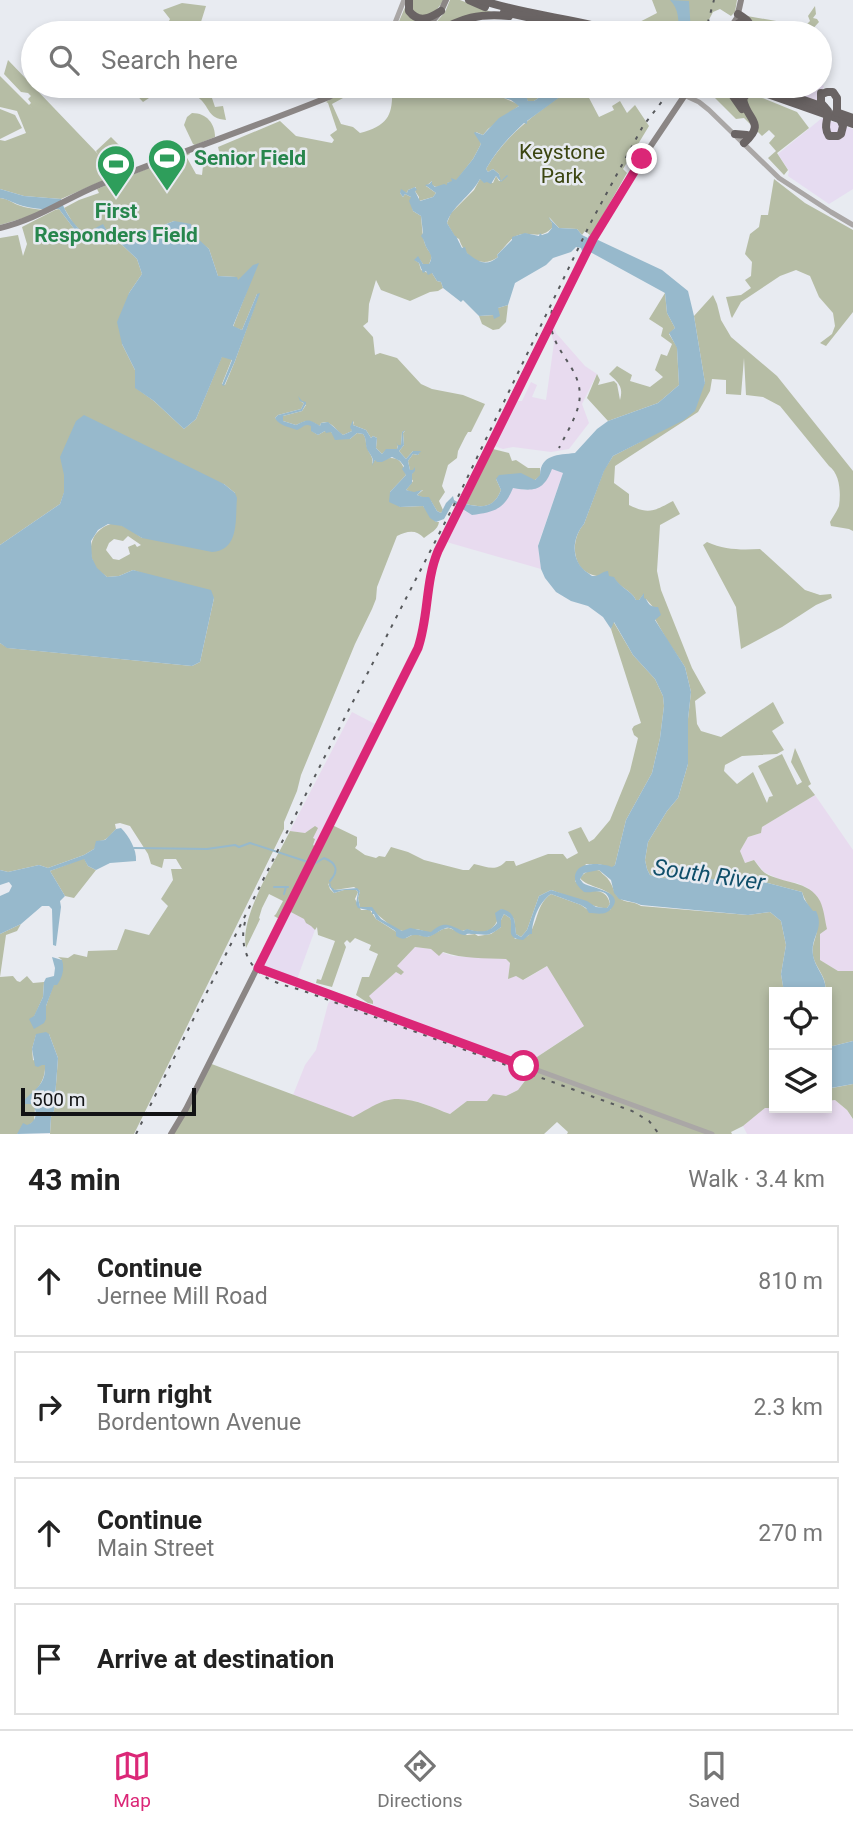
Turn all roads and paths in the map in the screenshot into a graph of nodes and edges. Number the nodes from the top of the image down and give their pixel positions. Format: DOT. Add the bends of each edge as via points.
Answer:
graph roads {
  1 [pos="406,0"];
  2 [pos="446,0"];
  3 [pos="468,0"];
  4 [pos="481,0"];
  5 [pos="500,0"];
  6 [pos="741,0"];
  7 [pos="441,11"];
  8 [pos="518,13"];
  9 [pos="738,16"];
  10 [pos="396,21"];
  11 [pos="432,21"];
  12 [pos="459,21"];
  13 [pos="551,21"];
  14 [pos="567,21"];
  15 [pos="735,21"];
  16 [pos="746,21"];
  17 [pos="832,92"];
  18 [pos="327,98"];
  19 [pos="682,98"];
  20 [pos="734,98"];
  21 [pos="744,98"];
  22 [pos="787,98"];
  23 [pos="794,98"];
  24 [pos="818,98"];
  25 [pos="821,98"];
  26 [pos="694,99"];
  27 [pos="809,102"];
  28 [pos="827,112"];
  29 [pos="839,116"];
  30 [pos="853,118"];
  31 [pos="853,124"];
  32 [pos="745,140"];
  33 [pos="853,225"];
  34 [pos="0,228"];
  35 [pos="258,968"];
  36 [pos="171,1134"];
  37 [pos="712,1134"];
  1 -- 7 [label="highway" via="416,18 426,19"];
  1 -- 10 [label="street"];
  2 -- 7 [label="main road"];
  3 -- 8 [label="highway"];
  4 -- 8 [label="highway"];
  5 -- 8 [label="highway"];
  6 -- 9 [label="main road"];
  7 -- 11 [label="main road"];
  8 -- 12 [label="highway" via="477,15"];
  8 -- 13 [label="highway"];
  8 -- 14 [label="highway"];
  9 -- 15 [label="main road"];
  9 -- 16 [label="highway"];
  17 -- 29 [label="highway"];
  18 -- 34 [label="main road"];
  19 -- 35 [label="main road" via="593,239 460,505 432,567 418,648"];
  20 -- 32 [label="highway" via="751,122"];
  21 -- 32 [label="highway" via="755,124 755,131"];
  22 -- 28 [label="highway"];
  23 -- 27 [label="highway"];
  24 -- 27 [label="highway"];
  25 -- 28 [label="highway"];
  26 -- 32 [label="street"];
  27 -- 28 [label="highway"];
  28 -- 29 [label="highway"];
  28 -- 29 [label="highway" via="829,136 841,134"];
  29 -- 30 [label="highway"];
  29 -- 31 [label="highway"];
  32 -- 33 [label="street" via="779,178"];
  35 -- 36 [label="main road"];
  35 -- 37 [label="street"];
}
